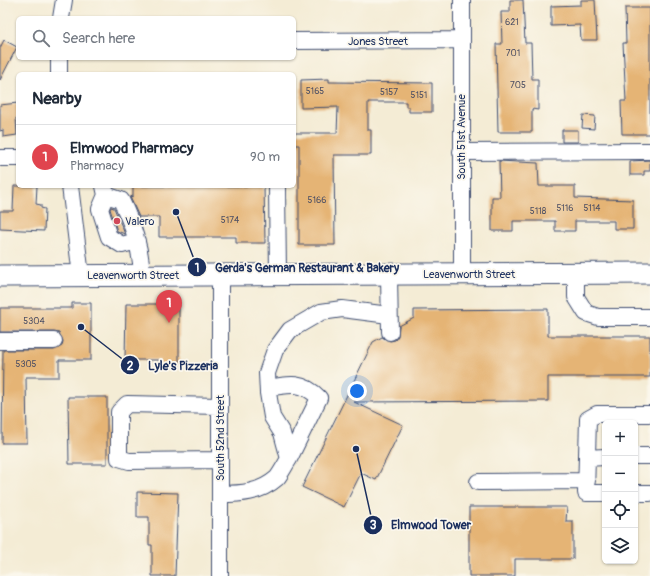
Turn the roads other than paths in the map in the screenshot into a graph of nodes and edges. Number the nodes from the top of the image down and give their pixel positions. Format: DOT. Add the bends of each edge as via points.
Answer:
graph roads {
  1 [pos="64,0"];
  2 [pos="462,0"];
  3 [pos="62,16"];
  4 [pos="461,40"];
  5 [pos="296,41"];
  6 [pos="59,60"];
  7 [pos="59,72"];
  8 [pos="650,151"];
  9 [pos="461,152"];
  10 [pos="0,158"];
  11 [pos="16,158"];
  12 [pos="70,188"];
  13 [pos="277,188"];
  14 [pos="105,191"];
  15 [pos="137,241"];
  16 [pos="576,273"];
  17 [pos="650,273"];
  18 [pos="389,274"];
  19 [pos="462,274"];
  20 [pos="220,275"];
  21 [pos="278,275"];
  22 [pos="0,276"];
  23 [pos="81,276"];
  24 [pos="142,276"];
  25 [pos="389,315"];
  26 [pos="650,317"];
  27 [pos="390,332"];
  28 [pos="0,341"];
  29 [pos="54,341"];
  30 [pos="268,388"];
  31 [pos="220,406"];
  32 [pos="650,414"];
  33 [pos="638,456"];
  34 [pos="650,456"];
  35 [pos="602,457"];
  36 [pos="587,458"];
  37 [pos="289,459"];
  38 [pos="220,460"];
  39 [pos="586,481"];
  40 [pos="478,482"];
  41 [pos="602,493"];
  42 [pos="638,493"];
  43 [pos="650,493"];
  44 [pos="220,494"];
  45 [pos="220,576"];
  1 -- 3 [label="street"];
  2 -- 4 [label="street, South 51st Avenue"];
  4 -- 5 [label="street, Jones Street"];
  4 -- 9 [label="street, South 51st Avenue"];
  6 -- 7 [label="street"];
  8 -- 9 [label="street"];
  9 -- 19 [label="street, South 51st Avenue"];
  10 -- 11 [label="street"];
  12 -- 23 [label="street"];
  13 -- 21 [label="street"];
  14 -- 15 [label="street" via="121,200"];
  14 -- 15 [label="street" via="100,209 109,237 122,245"];
  15 -- 24 [label="street"];
  16 -- 17 [label="main road, Leavenworth Street"];
  16 -- 19 [label="main road, Leavenworth Street"];
  16 -- 26 [label="street" via="576,297 586,313 598,317"];
  18 -- 19 [label="main road, Leavenworth Street"];
  18 -- 21 [label="main road, Leavenworth Street"];
  18 -- 25 [label="street"];
  20 -- 21 [label="main road, Leavenworth Street"];
  20 -- 24 [label="main road, Leavenworth Street"];
  20 -- 31 [label="street, South 52nd Street"];
  22 -- 23 [label="main road, Leavenworth Street"];
  23 -- 24 [label="main road, Leavenworth Street"];
  25 -- 27 [label="street"];
  25 -- 30 [label="street" via="342,309 321,312 290,330 275,350 267,373"];
  28 -- 29 [label="street"];
  30 -- 37 [label="street" via="272,417 282,433"];
  30 -- 37 [label="street" via="292,384 311,390 319,398"];
  31 -- 38 [label="street, South 52nd Street"];
  31 -- 38 [label="street" via="127,404 120,412 119,450 119,458 129,461"];
  32 -- 36 [label="street" via="597,414 588,419"];
  33 -- 34 [label="street"];
  35 -- 36 [label="street"];
  36 -- 39 [label="street"];
  37 -- 44 [label="street" via="277,478 253,492"];
  38 -- 44 [label="street, South 52nd Street"];
  39 -- 40 [label="street"];
  39 -- 41 [label="street" via="586,493"];
  42 -- 43 [label="street"];
  44 -- 45 [label="street, South 52nd Street"];
}
